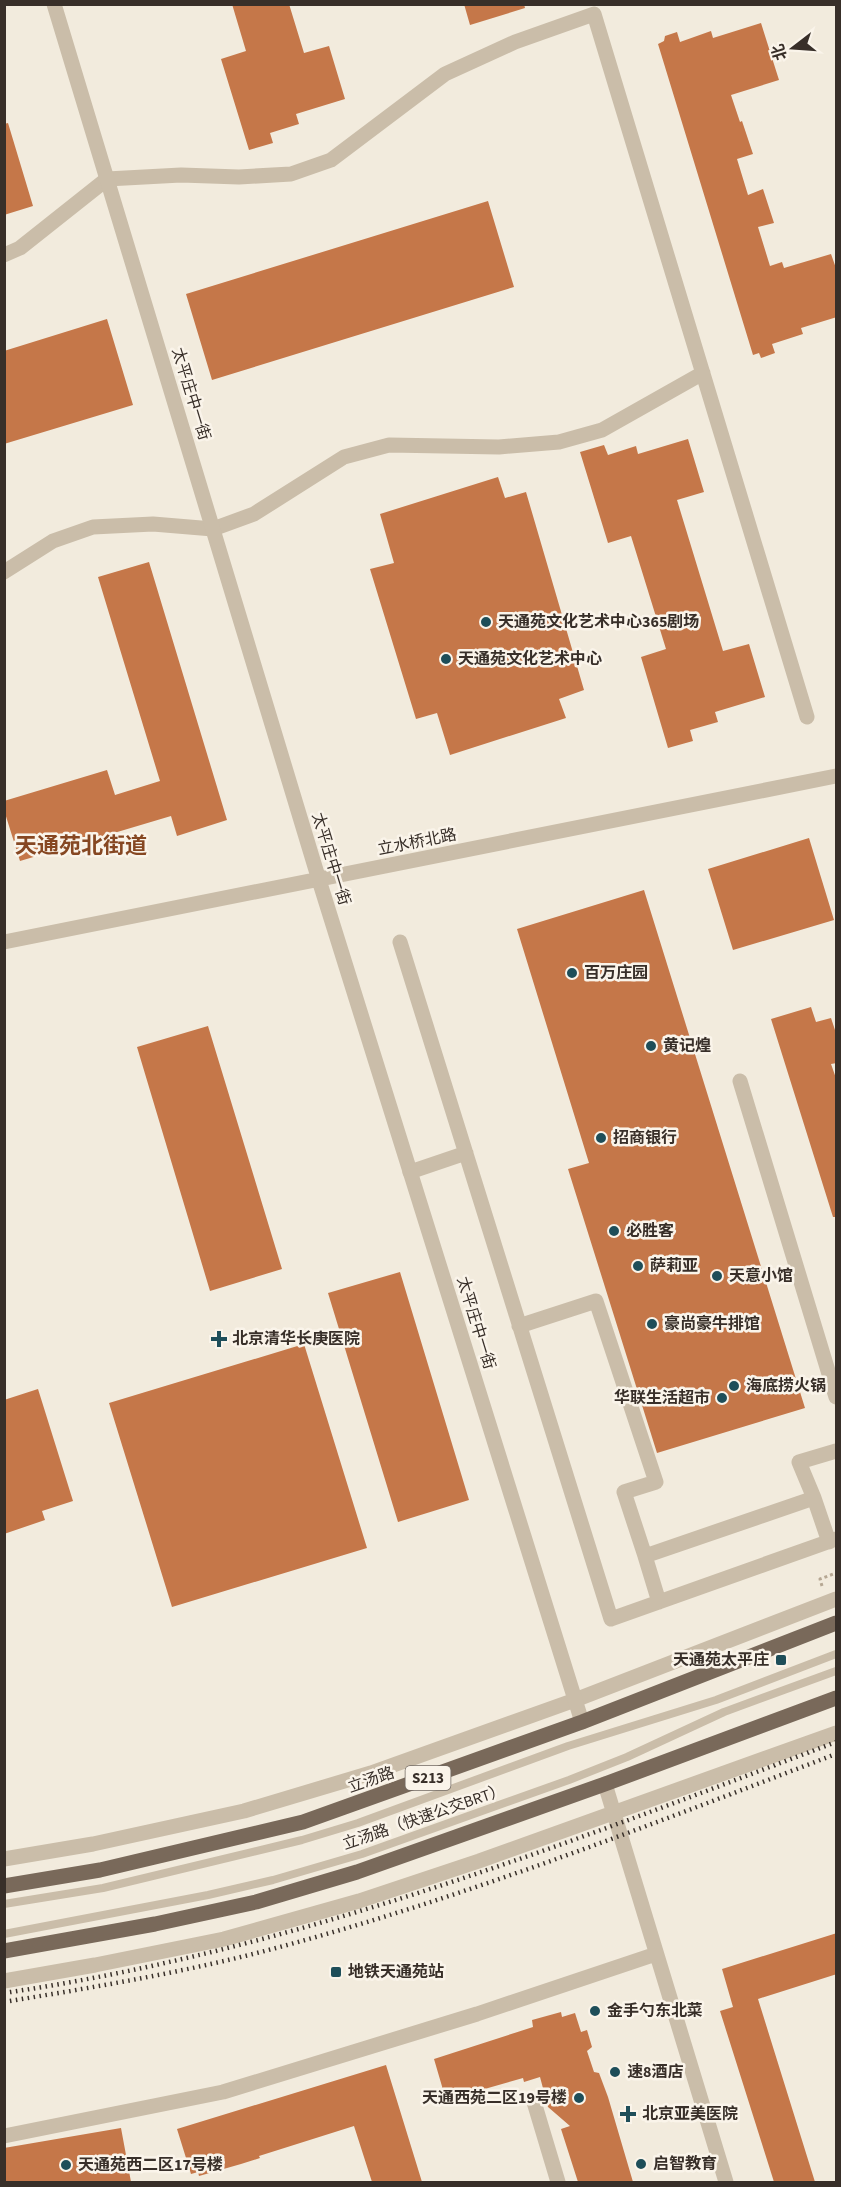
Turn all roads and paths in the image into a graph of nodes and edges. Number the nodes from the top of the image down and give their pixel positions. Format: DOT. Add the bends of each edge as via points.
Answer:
graph roads {
  1 [pos="54,4"];
  2 [pos="107,179"];
  3 [pos="4,255"];
  4 [pos="703,373"];
  5 [pos="213,530"];
  6 [pos="4,572"];
  7 [pos="807,717"];
  8 [pos="837,776"];
  9 [pos="319,880"];
  10 [pos="4,942"];
  11 [pos="400,942"];
  12 [pos="740,1081"];
  13 [pos="466,1153"];
  14 [pos="410,1172"];
  15 [pos="519,1326"];
  16 [pos="837,1397"];
  17 [pos="837,1451"];
  18 [pos="814,1498"];
  19 [pos="832,1541"];
  20 [pos="645,1556"];
  21 [pos="837,1573"];
  22 [pos="820,1579"];
  23 [pos="837,1599"];
  24 [pos="659,1602"];
  25 [pos="837,1623"];
  26 [pos="837,1654"];
  27 [pos="837,1671"];
  28 [pos="837,1698"];
  29 [pos="575,1700"];
  30 [pos="582,1722"];
  31 [pos="837,1733"];
  32 [pos="605,1784"];
  33 [pos="614,1813"];
  34 [pos="4,1859"];
  35 [pos="4,1886"];
  36 [pos="4,1904"];
  37 [pos="4,1934"];
  38 [pos="4,1951"];
  39 [pos="656,1954"];
  40 [pos="4,1981"];
  41 [pos="534,2102"];
  42 [pos="4,2136"];
  43 [pos="558,2182"];
  44 [pos="726,2182"];
  1 -- 2 [label="street, 太平庄中一街"];
  2 -- 3 [label="street" via="20,248"];
  2 -- 4 [label="street" via="291,174 330,160 445,74 515,42 594,14"];
  2 -- 5 [label="street, 太平庄中一街"];
  4 -- 5 [label="street" via="602,430 559,442 499,447 389,445 344,457 254,514"];
  4 -- 7 [label="street"];
  5 -- 6 [label="street" via="153,524 93,527 53,541"];
  5 -- 9 [label="street, 太平庄中一街"];
  8 -- 9 [label="street, 立水桥北路"];
  9 -- 10 [label="street, 立水桥北路"];
  9 -- 14 [label="street, 太平庄中一街"];
  11 -- 13 [label="street"];
  12 -- 16 [label="street"];
  13 -- 14 [label="street"];
  13 -- 15 [label="street"];
  14 -- 29 [label="street, 太平庄中一街"];
  15 -- 20 [label="street" via="596,1301 656,1482 624,1492"];
  15 -- 24 [label="street" via="611,1619"];
  17 -- 18 [label="street" via="799,1462"];
  18 -- 19 [label="street"];
  18 -- 20 [label="street"];
  19 -- 24 [label="street"];
  20 -- 24 [label="street"];
  21 -- 22 [label="path"];
  23 -- 29 [label="street, 立汤路 / S213"];
  25 -- 30 [label="main road, 立汤路 / S213"];
  26 -- 36 [label="lane, 立汤路（快速公交BRT）" via="716,1700 568,1746 358,1823 196,1867 103,1888"];
  27 -- 37 [label="lane, 立汤路（快速公交BRT）" via="724,1712 569,1780 362,1854 207,1895"];
  28 -- 32 [label="main road"];
  29 -- 30 [label="street, 太平庄中一街"];
  29 -- 34 [label="street, 立汤路 / S213" via="371,1773 244,1811 93,1845"];
  30 -- 35 [label="main road, 立汤路 / S213" via="303,1822 100,1870"];
  31 -- 33 [label="street"];
  32 -- 33 [label="street"];
  32 -- 38 [label="main road" via="357,1872 256,1902"];
  33 -- 39 [label="street"];
  33 -- 40 [label="street" via="359,1902 224,1939"];
  39 -- 42 [label="street" via="223,2092"];
  39 -- 44 [label="street"];
  41 -- 43 [label="street"];
}
